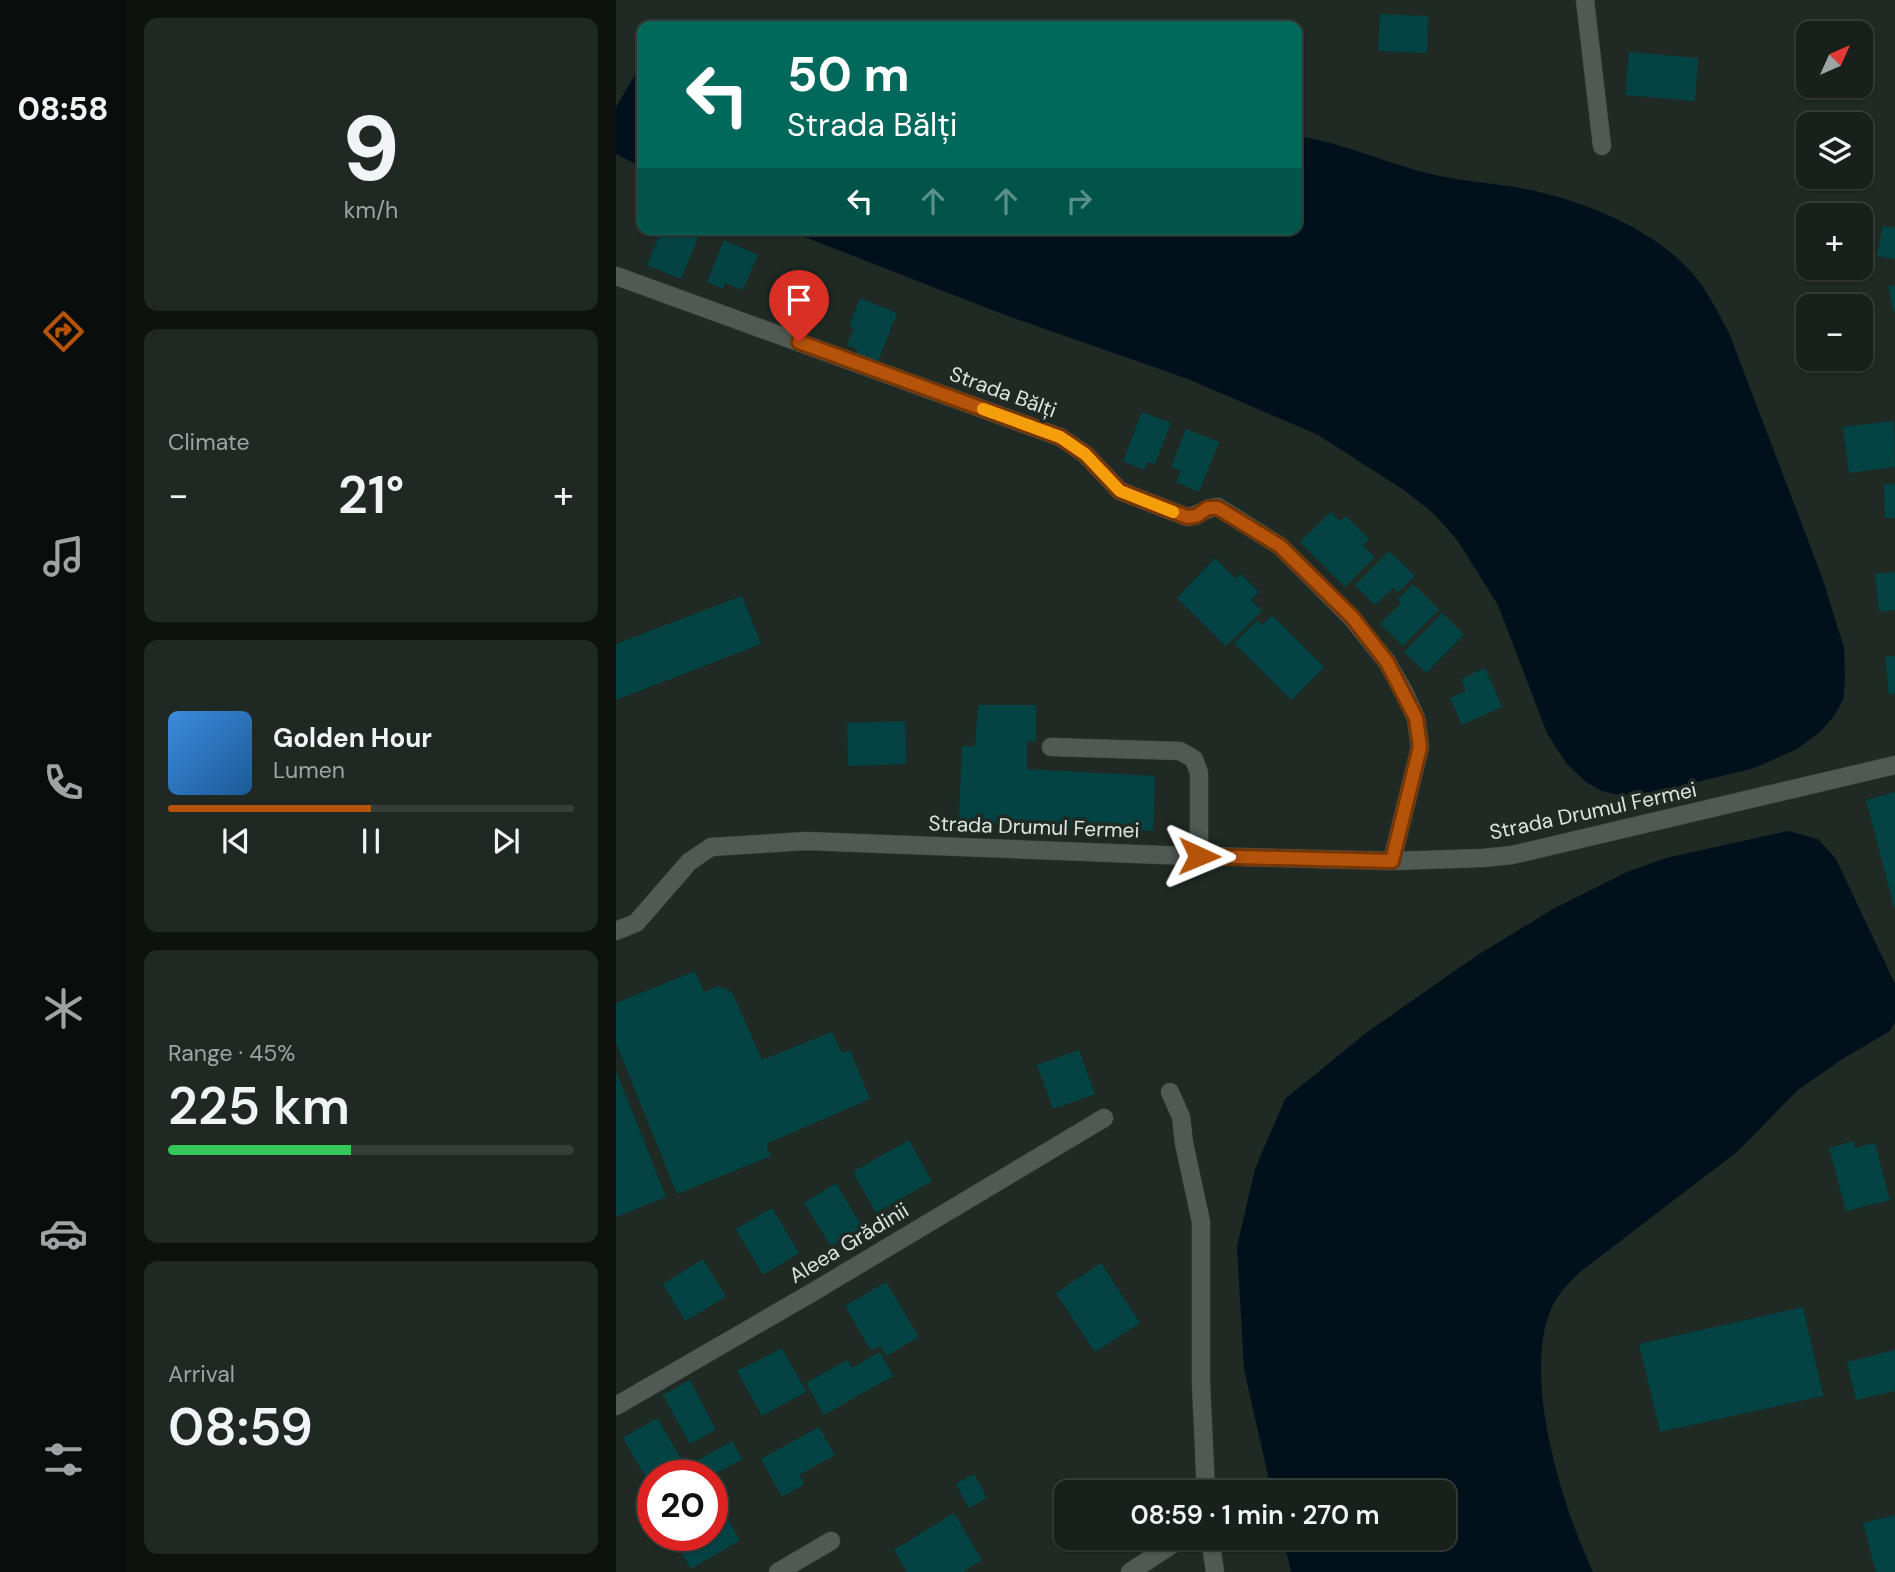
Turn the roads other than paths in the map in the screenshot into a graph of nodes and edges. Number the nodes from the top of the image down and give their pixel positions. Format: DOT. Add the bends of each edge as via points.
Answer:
graph roads {
  1 [pos="1586,0"];
  2 [pos="1602,146"];
  3 [pos="616,276"];
  4 [pos="1051,747"];
  5 [pos="1895,765"];
  6 [pos="1199,856"];
  7 [pos="1392,861"];
  8 [pos="616,931"];
  9 [pos="1170,1092"];
  10 [pos="1104,1118"];
  11 [pos="616,1406"];
  12 [pos="1205,1480"];
  13 [pos="831,1541"];
  14 [pos="1164,1550"];
  15 [pos="1212,1550"];
  16 [pos="778,1572"];
  17 [pos="1130,1572"];
  18 [pos="1215,1572"];
  1 -- 2 [label="street"];
  3 -- 7 [label="street, Strada Bălți" via="1060,437 1085,454 1120,491 1187,517 1218,508 1280,546 1352,617 1387,662 1416,718 1420,747"];
  4 -- 6 [label="street" via="1180,751 1195,759"];
  5 -- 7 [label="street, Strada Drumul Fermei" via="1512,855"];
  6 -- 7 [label="street, Strada Drumul Fermei"];
  6 -- 8 [label="street, Strada Drumul Fermei" via="806,841 711,847 689,862 636,923"];
  9 -- 12 [label="street" via="1181,1117 1201,1222 1200,1384"];
  10 -- 11 [label="street, Aleea Grădinii"];
  13 -- 16 [label="street"];
  14 -- 17 [label="street"];
  15 -- 18 [label="street"];
}
